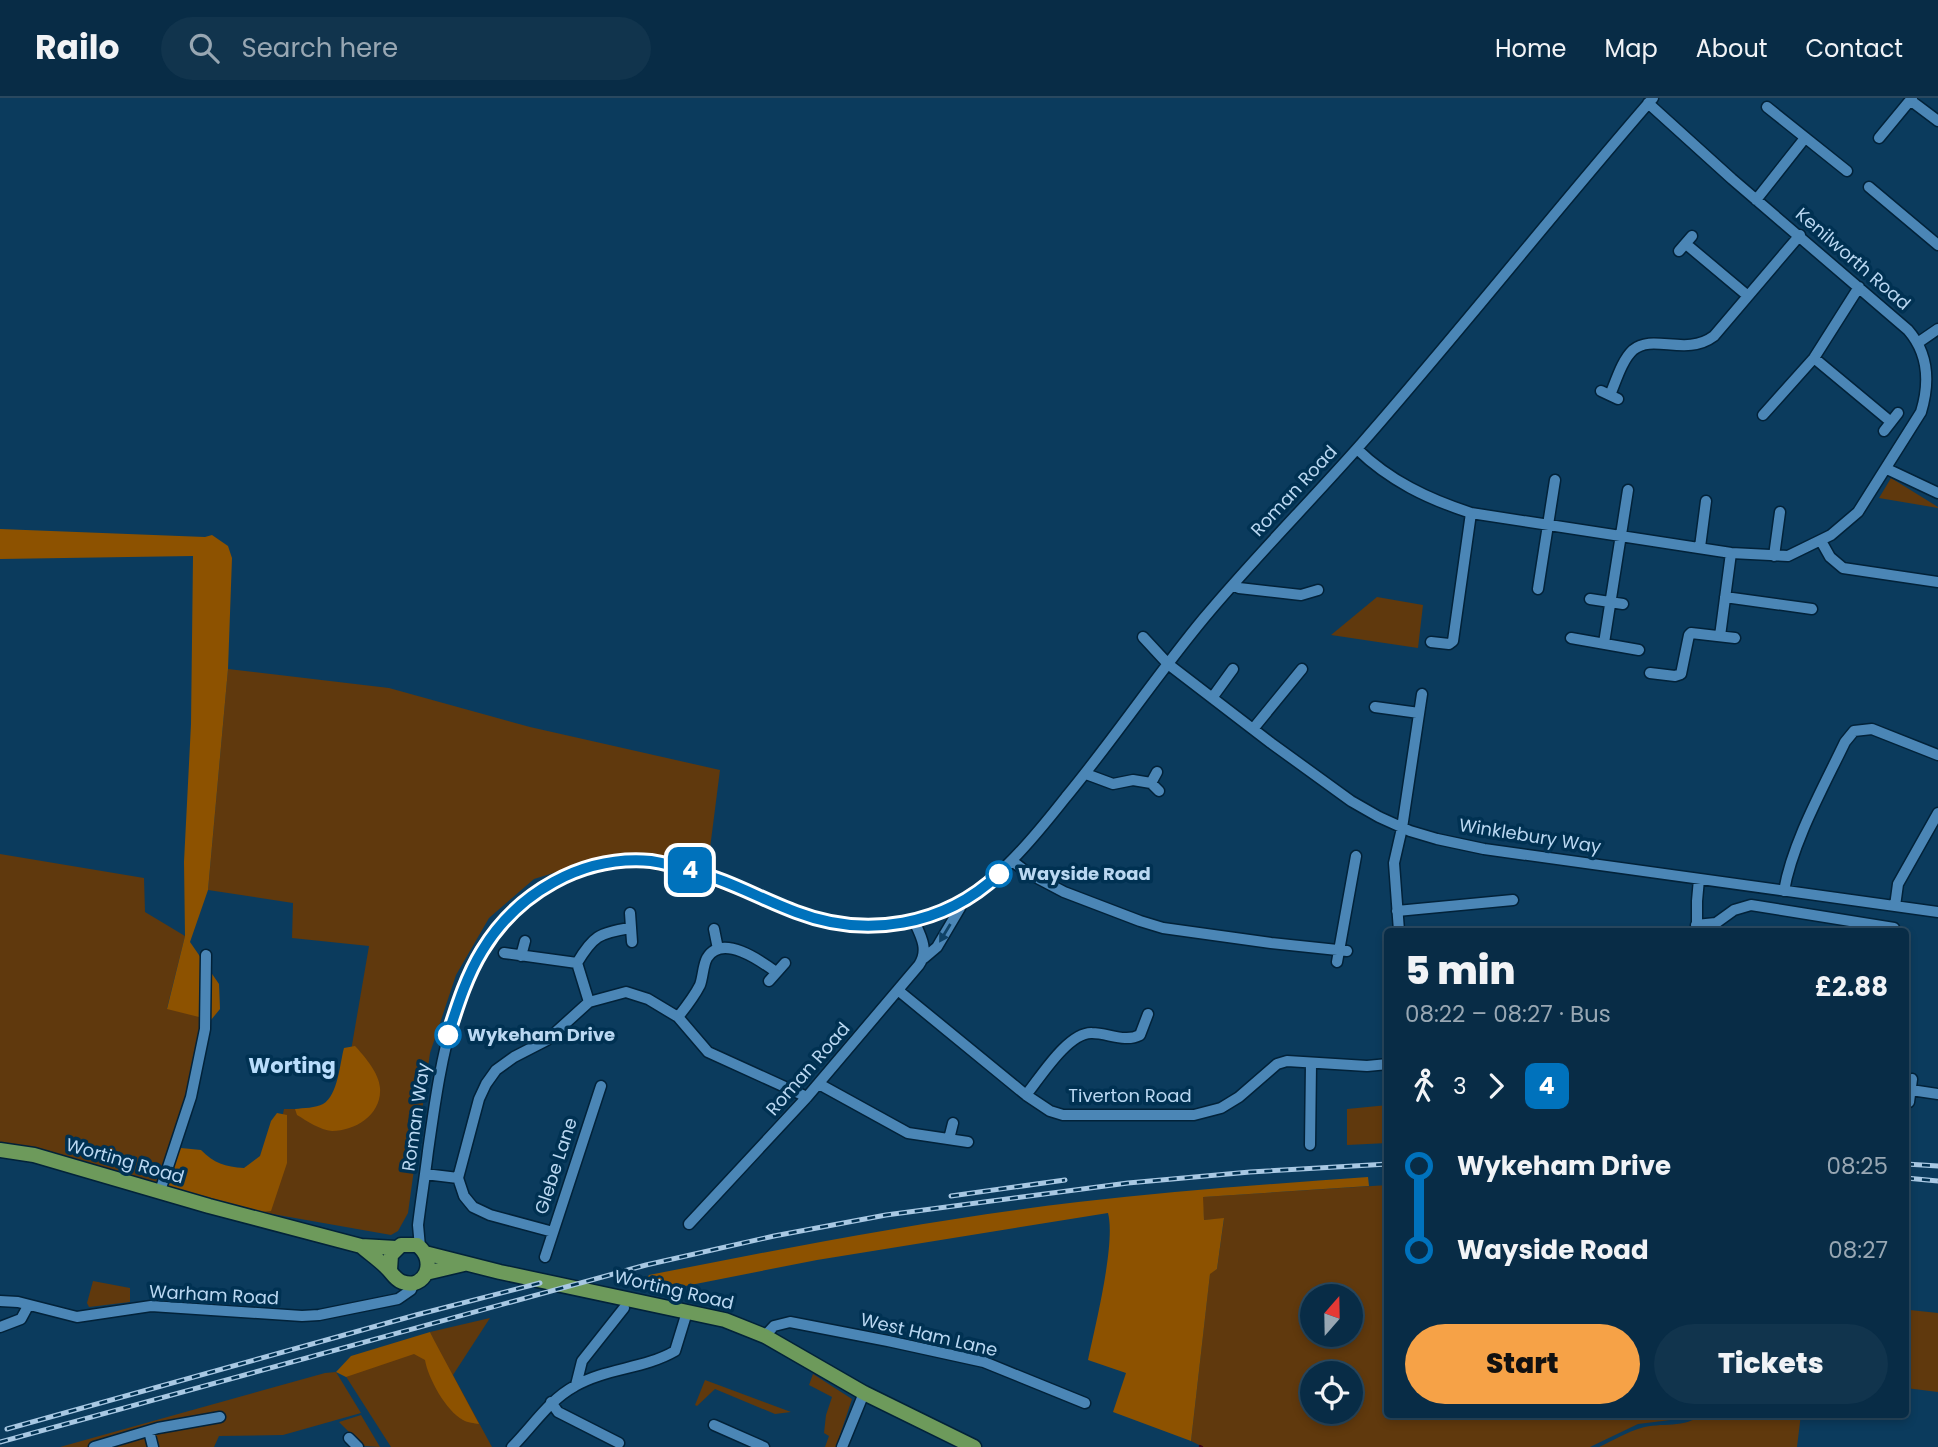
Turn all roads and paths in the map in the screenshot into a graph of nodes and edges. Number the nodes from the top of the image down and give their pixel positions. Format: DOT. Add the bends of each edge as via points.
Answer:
graph roads {
  1 [pos="1911,99"];
  2 [pos="1651,101"];
  3 [pos="1768,107"];
  4 [pos="1938,121"];
  5 [pos="1805,138"];
  6 [pos="1879,138"];
  7 [pos="1843,151"];
  8 [pos="1836,163"];
  9 [pos="1846,171"];
  10 [pos="1869,187"];
  11 [pos="1756,200"];
  12 [pos="1800,234"];
  13 [pos="1685,244"];
  14 [pos="1938,245"];
  15 [pos="1859,287"];
  16 [pos="1748,296"];
  17 [pos="1938,329"];
  18 [pos="1919,342"];
  19 [pos="1814,358"];
  20 [pos="1609,395"];
  21 [pos="1767,415"];
  22 [pos="1891,422"];
  23 [pos="1357,449"];
  24 [pos="1886,469"];
  25 [pos="1555,480"];
  26 [pos="1628,490"];
  27 [pos="1938,494"];
  28 [pos="1706,501"];
  29 [pos="1780,512"];
  30 [pos="1471,513"];
  31 [pos="1548,526"];
  32 [pos="1622,535"];
  33 [pos="1821,541"];
  34 [pos="1700,547"];
  35 [pos="1731,552"];
  36 [pos="1774,556"];
  37 [pos="1938,582"];
  38 [pos="1233,584"];
  39 [pos="1538,589"];
  40 [pos="1318,590"];
  41 [pos="1725,597"];
  42 [pos="1590,599"];
  43 [pos="1617,603"];
  44 [pos="1812,609"];
  45 [pos="1720,636"];
  46 [pos="1143,637"];
  47 [pos="1571,638"];
  48 [pos="1735,638"];
  49 [pos="1431,640"];
  50 [pos="1604,643"];
  51 [pos="1639,650"];
  52 [pos="1168,664"];
  53 [pos="1233,669"];
  54 [pos="1302,669"];
  55 [pos="1650,673"];
  56 [pos="1422,694"];
  57 [pos="1212,698"];
  58 [pos="1375,706"];
  59 [pos="1419,713"];
  60 [pos="1253,729"];
  61 [pos="1938,755"];
  62 [pos="1157,772"];
  63 [pos="1086,774"];
  64 [pos="1938,813"];
  65 [pos="1402,828"];
  66 [pos="1356,856"];
  67 [pos="1012,861"];
  68 [pos="1699,878"];
  69 [pos="1784,891"];
  70 [pos="1513,900"];
  71 [pos="960,903"];
  72 [pos="1895,906"];
  73 [pos="1397,911"];
  74 [pos="1938,912"];
  75 [pos="629,913"];
  76 [pos="915,921"];
  77 [pos="630,928"];
  78 [pos="1399,928"];
  79 [pos="1697,928"];
  80 [pos="1894,928"];
  81 [pos="714,929"];
  82 [pos="525,942"];
  83 [pos="632,942"];
  84 [pos="718,949"];
  85 [pos="1343,950"];
  86 [pos="503,953"];
  87 [pos="206,955"];
  88 [pos="521,956"];
  89 [pos="924,958"];
  90 [pos="1337,962"];
  91 [pos="577,963"];
  92 [pos="785,963"];
  93 [pos="898,991"];
  94 [pos="589,1002"];
  95 [pos="1147,1013"];
  96 [pos="678,1017"];
  97 [pos="1311,1064"];
  98 [pos="1384,1065"];
  99 [pos="819,1084"];
  100 [pos="601,1086"];
  101 [pos="1935,1094"];
  102 [pos="1026,1095"];
  103 [pos="807,1097"];
  104 [pos="1909,1102"];
  105 [pos="1930,1107"];
  106 [pos="953,1123"];
  107 [pos="1298,1127"];
  108 [pos="1310,1127"];
  109 [pos="949,1139"];
  110 [pos="968,1142"];
  111 [pos="1310,1144"];
  112 [pos="0,1150"];
  113 [pos="425,1174"];
  114 [pos="458,1178"];
  115 [pos="160,1192"];
  116 [pos="689,1224"];
  117 [pos="553,1232"];
  118 [pos="360,1246"];
  119 [pos="412,1248"];
  120 [pos="545,1257"];
  121 [pos="465,1264"];
  122 [pos="393,1274"];
  123 [pos="420,1278"];
  124 [pos="386,1300"];
  125 [pos="0,1301"];
  126 [pos="28,1306"];
  127 [pos="624,1308"];
  128 [pos="605,1309"];
  129 [pos="687,1312"];
  130 [pos="616,1318"];
  131 [pos="0,1327"];
  132 [pos="765,1336"];
  133 [pos="576,1385"];
  134 [pos="864,1393"];
  135 [pos="551,1402"];
  136 [pos="1085,1404"];
  137 [pos="220,1417"];
  138 [pos="714,1425"];
  139 [pos="149,1431"];
  140 [pos="349,1438"];
  141 [pos="610,1443"];
  142 [pos="515,1446"];
  143 [pos="94,1447"];
  144 [pos="153,1447"];
  145 [pos="358,1447"];
  146 [pos="764,1447"];
  147 [pos="842,1447"];
  148 [pos="974,1447"];
  1 -- 4 [label="street"];
  1 -- 6 [label="street"];
  2 -- 11 [label="street, Kenilworth Road"];
  2 -- 23 [label="street, Roman Road"];
  3 -- 5 [label="street"];
  5 -- 8 [label="street"];
  5 -- 11 [label="street"];
  7 -- 8 [label="street"];
  8 -- 9 [label="street"];
  10 -- 14 [label="street"];
  11 -- 12 [label="street, Kenilworth Road"];
  12 -- 15 [label="street, Kenilworth Road"];
  12 -- 16 [label="street"];
  13 -- 16 [label="street"];
  15 -- 18 [label="street, Kenilworth Road"];
  15 -- 19 [label="street"];
  16 -- 20 [label="street" via="1706,342 1635,349"];
  17 -- 18 [label="street"];
  18 -- 24 [label="street" via="1928,372 1926,393 1921,412"];
  19 -- 21 [label="street"];
  19 -- 22 [label="street"];
  23 -- 30 [label="street" via="1413,491"];
  23 -- 38 [label="street, Roman Road"];
  24 -- 27 [label="street"];
  24 -- 33 [label="street" via="1858,512"];
  25 -- 31 [label="street"];
  26 -- 32 [label="street"];
  28 -- 34 [label="street"];
  29 -- 36 [label="street"];
  30 -- 31 [label="street"];
  30 -- 49 [label="street" via="1454,641"];
  31 -- 32 [label="street"];
  31 -- 39 [label="street"];
  32 -- 34 [label="street"];
  32 -- 43 [label="street"];
  33 -- 36 [label="street" via="1788,556"];
  33 -- 37 [label="street" via="1843,568"];
  34 -- 35 [label="street"];
  35 -- 36 [label="street"];
  35 -- 41 [label="street"];
  38 -- 40 [label="street" via="1301,595"];
  38 -- 52 [label="street, Roman Road"];
  41 -- 44 [label="street"];
  41 -- 45 [label="street"];
  42 -- 43 [label="street"];
  43 -- 50 [label="street"];
  45 -- 48 [label="street"];
  45 -- 55 [label="street" via="1691,633 1681,674"];
  46 -- 52 [label="street, Winklebury Way"];
  47 -- 50 [label="street"];
  50 -- 51 [label="street"];
  52 -- 57 [label="street, Winklebury Way"];
  52 -- 63 [label="street, Roman Road"];
  53 -- 57 [label="street" via="1223,676"];
  54 -- 60 [label="street"];
  56 -- 59 [label="street"];
  57 -- 60 [label="street, Winklebury Way"];
  58 -- 59 [label="street"];
  59 -- 65 [label="street"];
  60 -- 65 [label="street, Winklebury Way" via="1341,795"];
  61 -- 69 [label="street" via="1872,729 1854,731 1844,742 1808,822"];
  62 -- 63 [label="street" via="1155,787 1133,780 1113,784"];
  63 -- 67 [label="street, Roman Road"];
  64 -- 72 [label="street" via="1898,884"];
  65 -- 68 [label="street, Winklebury Way" via="1484,849"];
  65 -- 73 [label="street" via="1394,863"];
  66 -- 85 [label="street"];
  67 -- 71 [label="street, Roman Road"];
  67 -- 85 [label="street" via="1064,892 1163,928"];
  68 -- 69 [label="street, Winklebury Way"];
  68 -- 79 [label="street"];
  69 -- 72 [label="street, Winklebury Way"];
  70 -- 73 [label="street"];
  71 -- 76 [label="street, Roman Road"];
  71 -- 89 [label="street, Roman Road, one-way" via="937,947"];
  72 -- 74 [label="street, Winklebury Way"];
  73 -- 78 [label="street"];
  75 -- 77 [label="street"];
  76 -- 89 [label="street"];
  76 -- 113 [label="street, Roman Way" via="870,927 821,921 696,872 651,861 607,863 551,883 502,922 480,953 460,999 443,1054"];
  77 -- 83 [label="street"];
  77 -- 91 [label="street" via="589,943"];
  79 -- 80 [label="street" via="1751,905"];
  81 -- 84 [label="street"];
  82 -- 88 [label="street"];
  84 -- 92 [label="street" via="754,956 772,976"];
  84 -- 96 [label="street" via="708,958 699,986"];
  85 -- 90 [label="street"];
  86 -- 88 [label="street"];
  87 -- 115 [label="street" via="205,1029 191,1097"];
  88 -- 91 [label="street"];
  89 -- 93 [label="street, Roman Road"];
  91 -- 94 [label="street"];
  93 -- 99 [label="street, Roman Road"];
  93 -- 102 [label="street, Tiverton Road"];
  94 -- 96 [label="street" via="626,992"];
  94 -- 114 [label="street" via="547,1040 496,1070 486,1083"];
  95 -- 102 [label="street" via="1140,1035 1132,1039 1090,1032 1078,1036"];
  96 -- 103 [label="street" via="708,1052"];
  97 -- 98 [label="street, Tiverton Road"];
  97 -- 102 [label="street, Tiverton Road" via="1277,1064 1239,1097 1221,1108 1194,1115 1063,1115"];
  97 -- 108 [label="street"];
  99 -- 103 [label="street, Roman Road"];
  99 -- 109 [label="street" via="897,1129"];
  100 -- 117 [label="street, Glebe Lane"];
  101 -- 104 [label="street" via="1912,1084"];
  101 -- 105 [label="street"];
  103 -- 116 [label="street, Roman Road" via="718,1203"];
  106 -- 109 [label="street"];
  107 -- 108 [label="street"];
  108 -- 111 [label="street"];
  109 -- 110 [label="street"];
  112 -- 115 [label="main road, Worting Road" via="34,1155"];
  113 -- 114 [label="street"];
  113 -- 119 [label="street, Roman Way"];
  114 -- 117 [label="street" via="473,1207"];
  115 -- 118 [label="main road, Worting Road"];
  117 -- 120 [label="street, Glebe Lane"];
  118 -- 119 [label="main road, Worting Road"];
  118 -- 122 [label="main road, Worting Road"];
  119 -- 121 [label="main road, Worting Road"];
  119 -- 122 [label="main road" via="391,1255"];
  119 -- 123 [label="main road" via="429,1262"];
  121 -- 123 [label="main road, Worting Road"];
  121 -- 129 [label="main road, Worting Road"];
  122 -- 123 [label="main road" via="408,1283"];
  122 -- 124 [label="street"];
  123 -- 124 [label="street, Warham Road" via="405,1296"];
  124 -- 126 [label="street, Warham Road" via="302,1316 151,1307 77,1317"];
  125 -- 126 [label="street, Warham Road"];
  126 -- 131 [label="street" via="20,1319"];
  127 -- 130 [label="street"];
  128 -- 130 [label="street"];
  129 -- 132 [label="main road, Worting Road"];
  129 -- 133 [label="street" via="675,1351"];
  130 -- 133 [label="street" via="582,1361"];
  132 -- 134 [label="main road, Worting Road"];
  132 -- 136 [label="street, West Ham Lane" via="774,1326 790,1322 888,1341 984,1362"];
  133 -- 135 [label="street"];
  134 -- 147 [label="street"];
  134 -- 148 [label="main road, Worting Road"];
  135 -- 141 [label="street" via="558,1412"];
  135 -- 142 [label="street"];
  137 -- 139 [label="street"];
  138 -- 146 [label="street"];
  139 -- 143 [label="street"];
  139 -- 144 [label="street"];
  140 -- 145 [label="street"];
}
